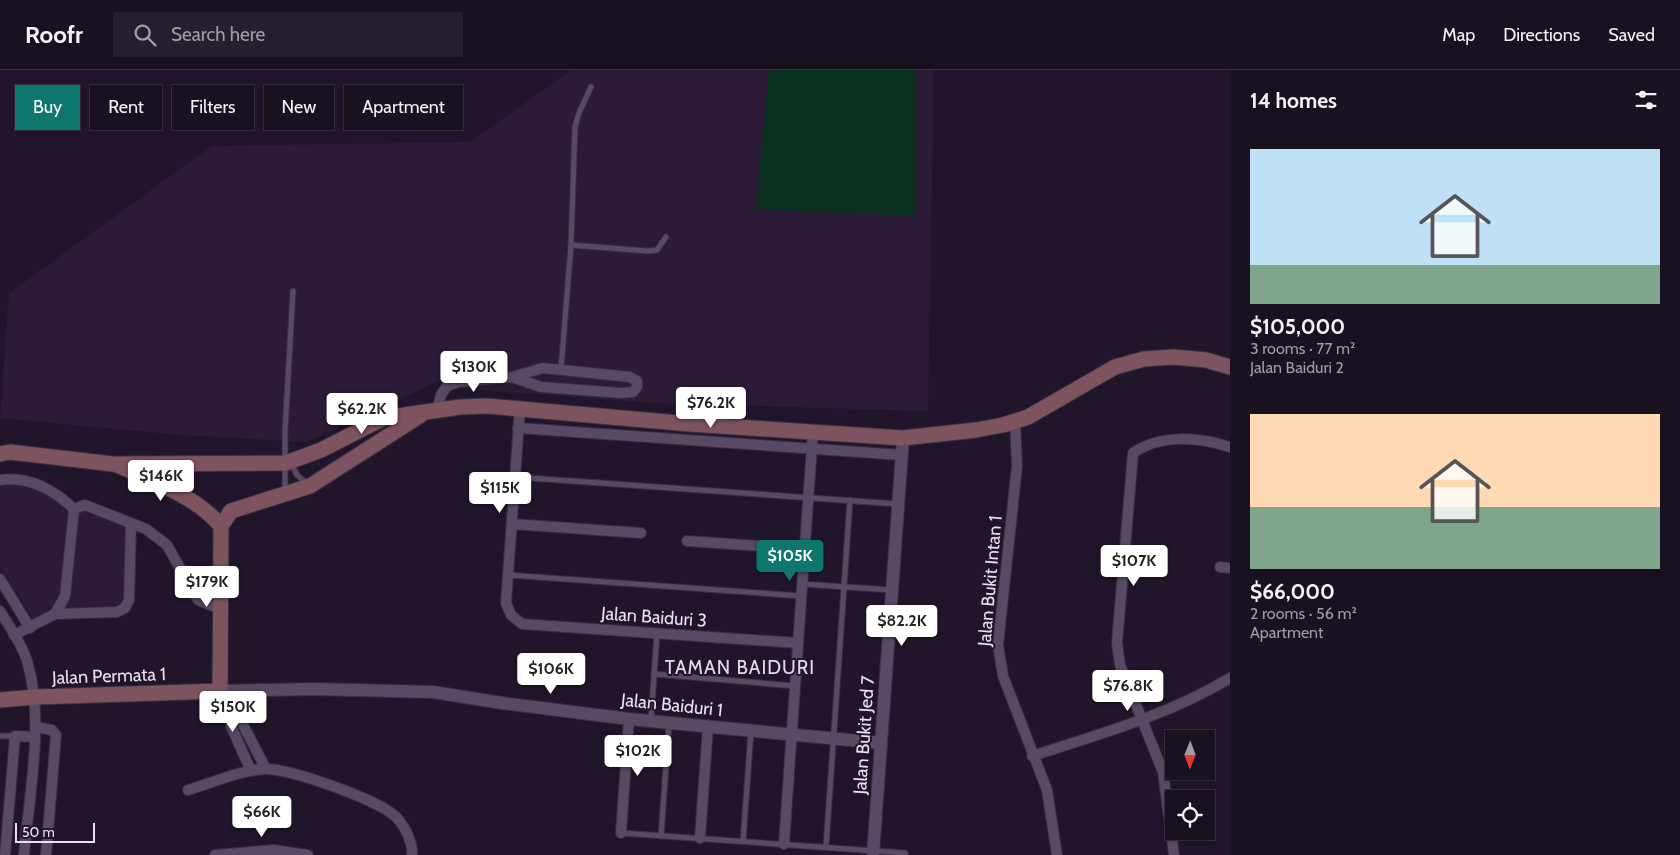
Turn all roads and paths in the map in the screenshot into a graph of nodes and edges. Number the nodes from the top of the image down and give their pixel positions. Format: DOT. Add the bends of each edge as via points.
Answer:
graph roads {
  1 [pos="591,87"];
  2 [pos="666,237"];
  3 [pos="571,245"];
  4 [pos="293,291"];
  5 [pos="1230,367"];
  6 [pos="561,370"];
  7 [pos="512,377"];
  8 [pos="520,408"];
  9 [pos="431,411"];
  10 [pos="1015,421"];
  11 [pos="518,428"];
  12 [pos="813,431"];
  13 [pos="903,438"];
  14 [pos="1230,447"];
  15 [pos="812,449"];
  16 [pos="0,454"];
  17 [pos="902,455"];
  18 [pos="288,463"];
  19 [pos="114,464"];
  20 [pos="515,477"];
  21 [pos="0,480"];
  22 [pos="310,486"];
  23 [pos="285,495"];
  24 [pos="808,498"];
  25 [pos="850,500"];
  26 [pos="898,504"];
  27 [pos="74,509"];
  28 [pos="131,523"];
  29 [pos="512,524"];
  30 [pos="221,526"];
  31 [pos="641,533"];
  32 [pos="687,540"];
  33 [pos="805,549"];
  34 [pos="508,575"];
  35 [pos="0,579"];
  36 [pos="802,584"];
  37 [pos="844,587"];
  38 [pos="892,590"];
  39 [pos="802,596"];
  40 [pos="222,610"];
  41 [pos="0,612"];
  42 [pos="55,614"];
  43 [pos="30,628"];
  44 [pos="657,633"];
  45 [pos="14,635"];
  46 [pos="798,643"];
  47 [pos="654,674"];
  48 [pos="1230,678"];
  49 [pos="795,686"];
  50 [pos="220,691"];
  51 [pos="35,697"];
  52 [pos="0,700"];
  53 [pos="231,713"];
  54 [pos="629,718"];
  55 [pos="1143,720"];
  56 [pos="651,721"];
  57 [pos="669,722"];
  58 [pos="708,726"];
  59 [pos="751,730"];
  60 [pos="35,732"];
  61 [pos="792,734"];
  62 [pos="0,736"];
  63 [pos="15,736"];
  64 [pos="834,738"];
  65 [pos="881,743"];
  66 [pos="1032,756"];
  67 [pos="266,769"];
  68 [pos="251,771"];
  69 [pos="188,790"];
  70 [pos="621,833"];
  71 [pos="661,836"];
  72 [pos="700,838"];
  73 [pos="743,842"];
  74 [pos="784,844"];
  75 [pos="826,847"];
  76 [pos="874,853"];
  77 [pos="905,853"];
  78 [pos="5,855"];
  79 [pos="24,855"];
  80 [pos="46,855"];
  81 [pos="215,855"];
  82 [pos="308,855"];
  83 [pos="412,855"];
  84 [pos="1057,855"];
  85 [pos="1174,855"];
  1 -- 3 [label="lane" via="578,112 575,127"];
  2 -- 3 [label="lane" via="657,250 648,251"];
  3 -- 6 [label="lane"];
  4 -- 18 [label="lane" via="285,446"];
  5 -- 10 [label="main road" via="1174,356 1144,359 1115,367 1053,404"];
  6 -- 7 [label="street" via="543,368"];
  6 -- 7 [label="street" via="630,377 637,381 638,387 633,392 621,393 550,388"];
  7 -- 9 [label="street" via="447,386"];
  8 -- 9 [label="main road" via="487,406"];
  8 -- 11 [label="street"];
  8 -- 12 [label="main road" via="690,424"];
  9 -- 18 [label="main road" via="384,418"];
  9 -- 22 [label="main road"];
  10 -- 13 [label="main road" via="976,430"];
  10 -- 66 [label="street, Jalan Bukit Intan 1" via="1017,466 998,645 1003,676"];
  11 -- 15 [label="street"];
  11 -- 20 [label="street"];
  12 -- 13 [label="main road"];
  12 -- 15 [label="street"];
  13 -- 17 [label="street, Jalan Bukit Jed 7"];
  14 -- 55 [label="street" via="1213,442 1167,439 1147,443 1133,453 1116,643 1120,665"];
  15 -- 17 [label="street"];
  15 -- 24 [label="street"];
  16 -- 19 [label="main road" via="10,452"];
  17 -- 26 [label="street, Jalan Bukit Jed 7"];
  18 -- 19 [label="main road"];
  18 -- 22 [label="lane"];
  18 -- 23 [label="lane"];
  19 -- 30 [label="main road" via="187,498 212,515"];
  20 -- 24 [label="lane"];
  20 -- 29 [label="street"];
  21 -- 27 [label="street" via="38,485 58,494"];
  22 -- 23 [label="main road"];
  23 -- 30 [label="main road" via="231,511"];
  24 -- 25 [label="lane"];
  24 -- 33 [label="street"];
  25 -- 26 [label="lane"];
  25 -- 37 [label="lane"];
  26 -- 38 [label="street, Jalan Bukit Jed 7"];
  27 -- 28 [label="street" via="85,505"];
  27 -- 42 [label="street" via="66,596"];
  28 -- 40 [label="street" via="146,529 167,545 198,600"];
  28 -- 42 [label="street" via="129,600 125,608 117,612"];
  29 -- 31 [label="street"];
  29 -- 34 [label="street"];
  30 -- 40 [label="main road"];
  32 -- 33 [label="street"];
  33 -- 36 [label="street"];
  34 -- 39 [label="lane"];
  34 -- 44 [label="street, Jalan Baiduri 3" via="506,603 511,615 522,624"];
  35 -- 43 [label="street"];
  36 -- 37 [label="lane"];
  36 -- 39 [label="street"];
  37 -- 38 [label="lane"];
  37 -- 64 [label="lane"];
  38 -- 65 [label="street, Jalan Bukit Jed 7"];
  39 -- 46 [label="street"];
  40 -- 50 [label="main road"];
  41 -- 45 [label="street"];
  42 -- 43 [label="street"];
  43 -- 45 [label="street"];
  44 -- 46 [label="street, Jalan Baiduri 3"];
  44 -- 47 [label="lane"];
  45 -- 51 [label="street" via="27,659"];
  46 -- 49 [label="street"];
  47 -- 49 [label="lane"];
  47 -- 56 [label="lane"];
  48 -- 55 [label="street" via="1204,694"];
  49 -- 61 [label="street"];
  50 -- 51 [label="main road, Jalan Permata 1"];
  50 -- 53 [label="street"];
  50 -- 54 [label="street, Jalan Baiduri 1" via="434,692"];
  51 -- 52 [label="main road, Jalan Permata 1"];
  51 -- 60 [label="street"];
  53 -- 67 [label="street" via="239,717"];
  53 -- 68 [label="street" via="231,726"];
  54 -- 56 [label="street, Jalan Baiduri 1"];
  54 -- 70 [label="street"];
  55 -- 66 [label="street"];
  55 -- 85 [label="street" via="1163,772"];
  56 -- 57 [label="street, Jalan Baiduri 1"];
  57 -- 58 [label="street, Jalan Baiduri 1"];
  57 -- 71 [label="lane"];
  58 -- 59 [label="street, Jalan Baiduri 1"];
  58 -- 72 [label="street"];
  59 -- 61 [label="street, Jalan Baiduri 1"];
  59 -- 73 [label="lane"];
  60 -- 63 [label="street"];
  60 -- 79 [label="street"];
  60 -- 80 [label="street" via="52,730 56,735"];
  61 -- 64 [label="street, Jalan Baiduri 1"];
  61 -- 74 [label="street"];
  62 -- 63 [label="lane"];
  63 -- 78 [label="street"];
  64 -- 65 [label="street, Jalan Baiduri 1"];
  64 -- 75 [label="lane"];
  65 -- 76 [label="street, Jalan Bukit Jed 7"];
  66 -- 84 [label="street, Jalan Bukit Intan 1" via="1047,790"];
  67 -- 68 [label="street"];
  67 -- 83 [label="street" via="289,772 354,794 396,817 408,836"];
  68 -- 69 [label="street"];
  70 -- 71 [label="lane"];
  71 -- 72 [label="lane"];
  72 -- 73 [label="lane"];
  73 -- 74 [label="lane"];
  74 -- 75 [label="lane"];
  75 -- 76 [label="lane"];
  76 -- 77 [label="lane"];
  81 -- 82 [label="street" via="273,850"];
}
